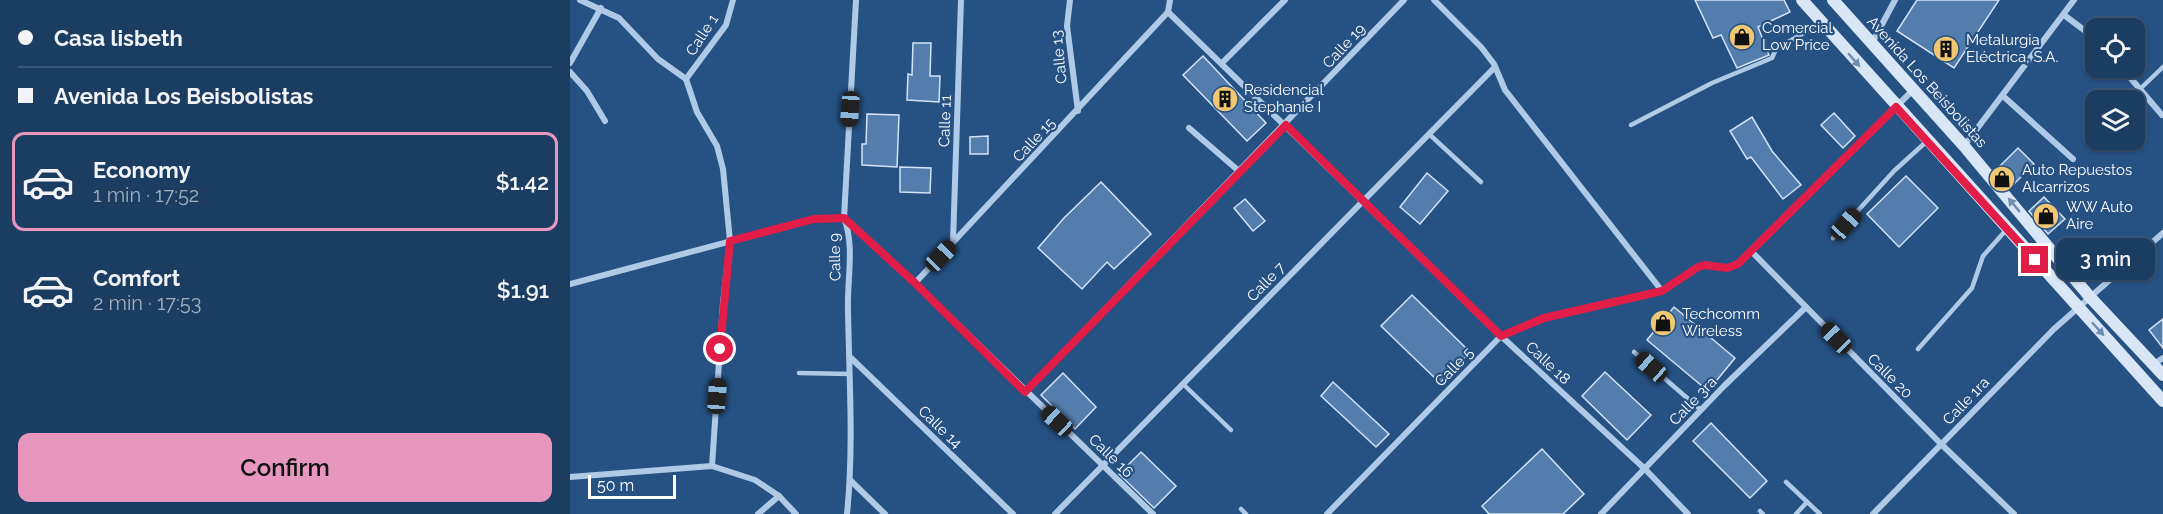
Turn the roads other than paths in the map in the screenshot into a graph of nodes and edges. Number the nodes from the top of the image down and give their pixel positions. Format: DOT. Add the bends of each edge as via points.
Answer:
graph roads {
  1 [pos="580,0"];
  2 [pos="733,0"];
  3 [pos="856,0"];
  4 [pos="961,0"];
  5 [pos="1070,0"];
  6 [pos="1170,0"];
  7 [pos="1285,0"];
  8 [pos="1404,0"];
  9 [pos="1434,0"];
  10 [pos="1802,0"];
  11 [pos="1833,0"];
  12 [pos="1895,0"];
  13 [pos="2073,0"];
  14 [pos="600,8"];
  15 [pos="1168,12"];
  16 [pos="2064,15"];
  17 [pos="1821,23"];
  18 [pos="2085,31"];
  19 [pos="1872,43"];
  20 [pos="1223,62"];
  21 [pos="570,63"];
  22 [pos="1495,66"];
  23 [pos="2163,67"];
  24 [pos="570,72"];
  25 [pos="2130,78"];
  26 [pos="686,79"];
  27 [pos="1913,90"];
  28 [pos="2139,90"];
  29 [pos="2003,96"];
  30 [pos="2145,97"];
  31 [pos="1896,107"];
  32 [pos="1078,111"];
  33 [pos="2162,115"];
  34 [pos="605,121"];
  35 [pos="1631,124"];
  36 [pos="1286,125"];
  37 [pos="1189,128"];
  38 [pos="1429,134"];
  39 [pos="1927,141"];
  40 [pos="1964,146"];
  41 [pos="2073,159"];
  42 [pos="1240,172"];
  43 [pos="1481,182"];
  44 [pos="1362,201"];
  45 [pos="844,218"];
  46 [pos="2007,229"];
  47 [pos="2163,233"];
  48 [pos="1833,238"];
  49 [pos="730,241"];
  50 [pos="953,243"];
  51 [pos="1752,252"];
  52 [pos="915,283"];
  53 [pos="570,284"];
  54 [pos="1662,291"];
  55 [pos="2090,296"];
  56 [pos="2078,306"];
  57 [pos="1806,308"];
  58 [pos="1501,336"];
  59 [pos="1918,349"];
  60 [pos="1634,352"];
  61 [pos="851,358"];
  62 [pos="2158,361"];
  63 [pos="799,373"];
  64 [pos="851,374"];
  65 [pos="2163,375"];
  66 [pos="1183,384"];
  67 [pos="1025,392"];
  68 [pos="2163,401"];
  69 [pos="1701,410"];
  70 [pos="1231,430"];
  71 [pos="1941,444"];
  72 [pos="1104,465"];
  73 [pos="712,466"];
  74 [pos="1645,469"];
  75 [pos="570,477"];
  76 [pos="850,480"];
  77 [pos="1786,482"];
  78 [pos="779,496"];
  79 [pos="1807,502"];
  80 [pos="1241,509"];
  81 [pos="758,514"];
  82 [pos="796,514"];
  83 [pos="847,514"];
  84 [pos="885,514"];
  85 [pos="1013,514"];
  86 [pos="1055,514"];
  87 [pos="1153,514"];
  88 [pos="1246,514"];
  89 [pos="1327,514"];
  90 [pos="1601,514"];
  91 [pos="1688,514"];
  92 [pos="1796,514"];
  93 [pos="1820,514"];
  94 [pos="1873,514"];
  95 [pos="2014,514"];
  1 -- 14 [label="street"];
  2 -- 26 [label="street, Calle 1" via="726,25"];
  3 -- 45 [label="street, Calle 9"];
  4 -- 50 [label="street, Calle 11"];
  5 -- 32 [label="street, Calle 13" via="1067,26"];
  6 -- 15 [label="street"];
  7 -- 20 [label="street"];
  8 -- 36 [label="street, Calle 19"];
  9 -- 22 [label="street"];
  10 -- 17 [label="main road"];
  11 -- 19 [label="main road, Avenida Los Beisbolistas"];
  12 -- 19 [label="street"];
  13 -- 16 [label="street"];
  14 -- 21 [label="street"];
  14 -- 26 [label="street" via="619,18 658,59"];
  15 -- 20 [label="street, Calle 18"];
  15 -- 32 [label="street, Calle 15"];
  16 -- 18 [label="street"];
  16 -- 29 [label="street"];
  17 -- 31 [label="main road, one-way"];
  17 -- 35 [label="lane" via="1776,49 1772,58"];
  19 -- 27 [label="main road, Avenida Los Beisbolistas"];
  20 -- 36 [label="street, Calle 18"];
  22 -- 38 [label="street, Calle 7"];
  22 -- 54 [label="street" via="1505,90"];
  23 -- 28 [label="lane"];
  24 -- 34 [label="street"];
  25 -- 28 [label="street"];
  26 -- 49 [label="street" via="723,169"];
  27 -- 31 [label="street, Calle 5"];
  27 -- 40 [label="main road, Avenida Los Beisbolistas"];
  29 -- 40 [label="street"];
  29 -- 41 [label="street"];
  30 -- 33 [label="street"];
  31 -- 39 [label="main road"];
  31 -- 51 [label="street, Calle 5"];
  32 -- 50 [label="street, Calle 15"];
  36 -- 42 [label="street, Calle 19"];
  36 -- 44 [label="street, Calle 18"];
  37 -- 42 [label="street"];
  38 -- 43 [label="lane"];
  38 -- 44 [label="street, Calle 7"];
  39 -- 46 [label="main road"];
  39 -- 48 [label="lane"];
  55 -- 40 [label="main road, Avenida Los Beisbolistas, one-way"];
  42 -- 67 [label="street, Calle 19"];
  44 -- 58 [label="street, Calle 18"];
  44 -- 66 [label="street, Calle 7"];
  45 -- 49 [label="street" via="814,219"];
  45 -- 52 [label="street, Calle 16"];
  45 -- 61 [label="street, Calle 9" via="849,234"];
  46 -- 56 [label="main road"];
  46 -- 59 [label="lane" via="1983,256 1972,288"];
  47 -- 55 [label="street, Calle 1ra"];
  49 -- 53 [label="street"];
  49 -- 73 [label="street"];
  50 -- 52 [label="street, Calle 15"];
  51 -- 54 [label="street, Calle 5" via="1733,267 1698,267"];
  51 -- 57 [label="street, Calle 20"];
  52 -- 67 [label="street, Calle 16"];
  54 -- 58 [label="street, Calle 5" via="1544,318"];
  55 -- 56 [label="street, Calle 1ra"];
  55 -- 62 [label="main road, Avenida Los Beisbolistas"];
  56 -- 68 [label="main road, one-way"];
  56 -- 71 [label="street, Calle 1ra"];
  57 -- 69 [label="street, Calle 3ra"];
  57 -- 71 [label="street, Calle 20"];
  58 -- 74 [label="street, Calle 18"];
  58 -- 89 [label="street, Calle 5"];
  60 -- 69 [label="lane"];
  61 -- 64 [label="street, Calle 9"];
  61 -- 85 [label="street, Calle 14"];
  62 -- 65 [label="main road, Avenida Los Beisbolistas"];
  63 -- 64 [label="lane"];
  64 -- 76 [label="street, Calle 9"];
  66 -- 70 [label="lane"];
  66 -- 72 [label="street, Calle 7"];
  67 -- 72 [label="street, Calle 16"];
  69 -- 74 [label="street, Calle 3ra"];
  71 -- 94 [label="street, Calle 1ra"];
  71 -- 95 [label="street, Calle 20"];
  72 -- 86 [label="street, Calle 7"];
  72 -- 87 [label="street, Calle 16"];
  73 -- 75 [label="street"];
  73 -- 78 [label="street" via="755,480"];
  74 -- 90 [label="street, Calle 3ra"];
  74 -- 91 [label="street, Calle 18"];
  76 -- 83 [label="street, Calle 9"];
  76 -- 84 [label="street"];
  77 -- 79 [label="lane"];
  78 -- 81 [label="street"];
  78 -- 82 [label="street"];
  79 -- 92 [label="lane"];
  79 -- 93 [label="lane"];
  80 -- 88 [label="lane"];
}
